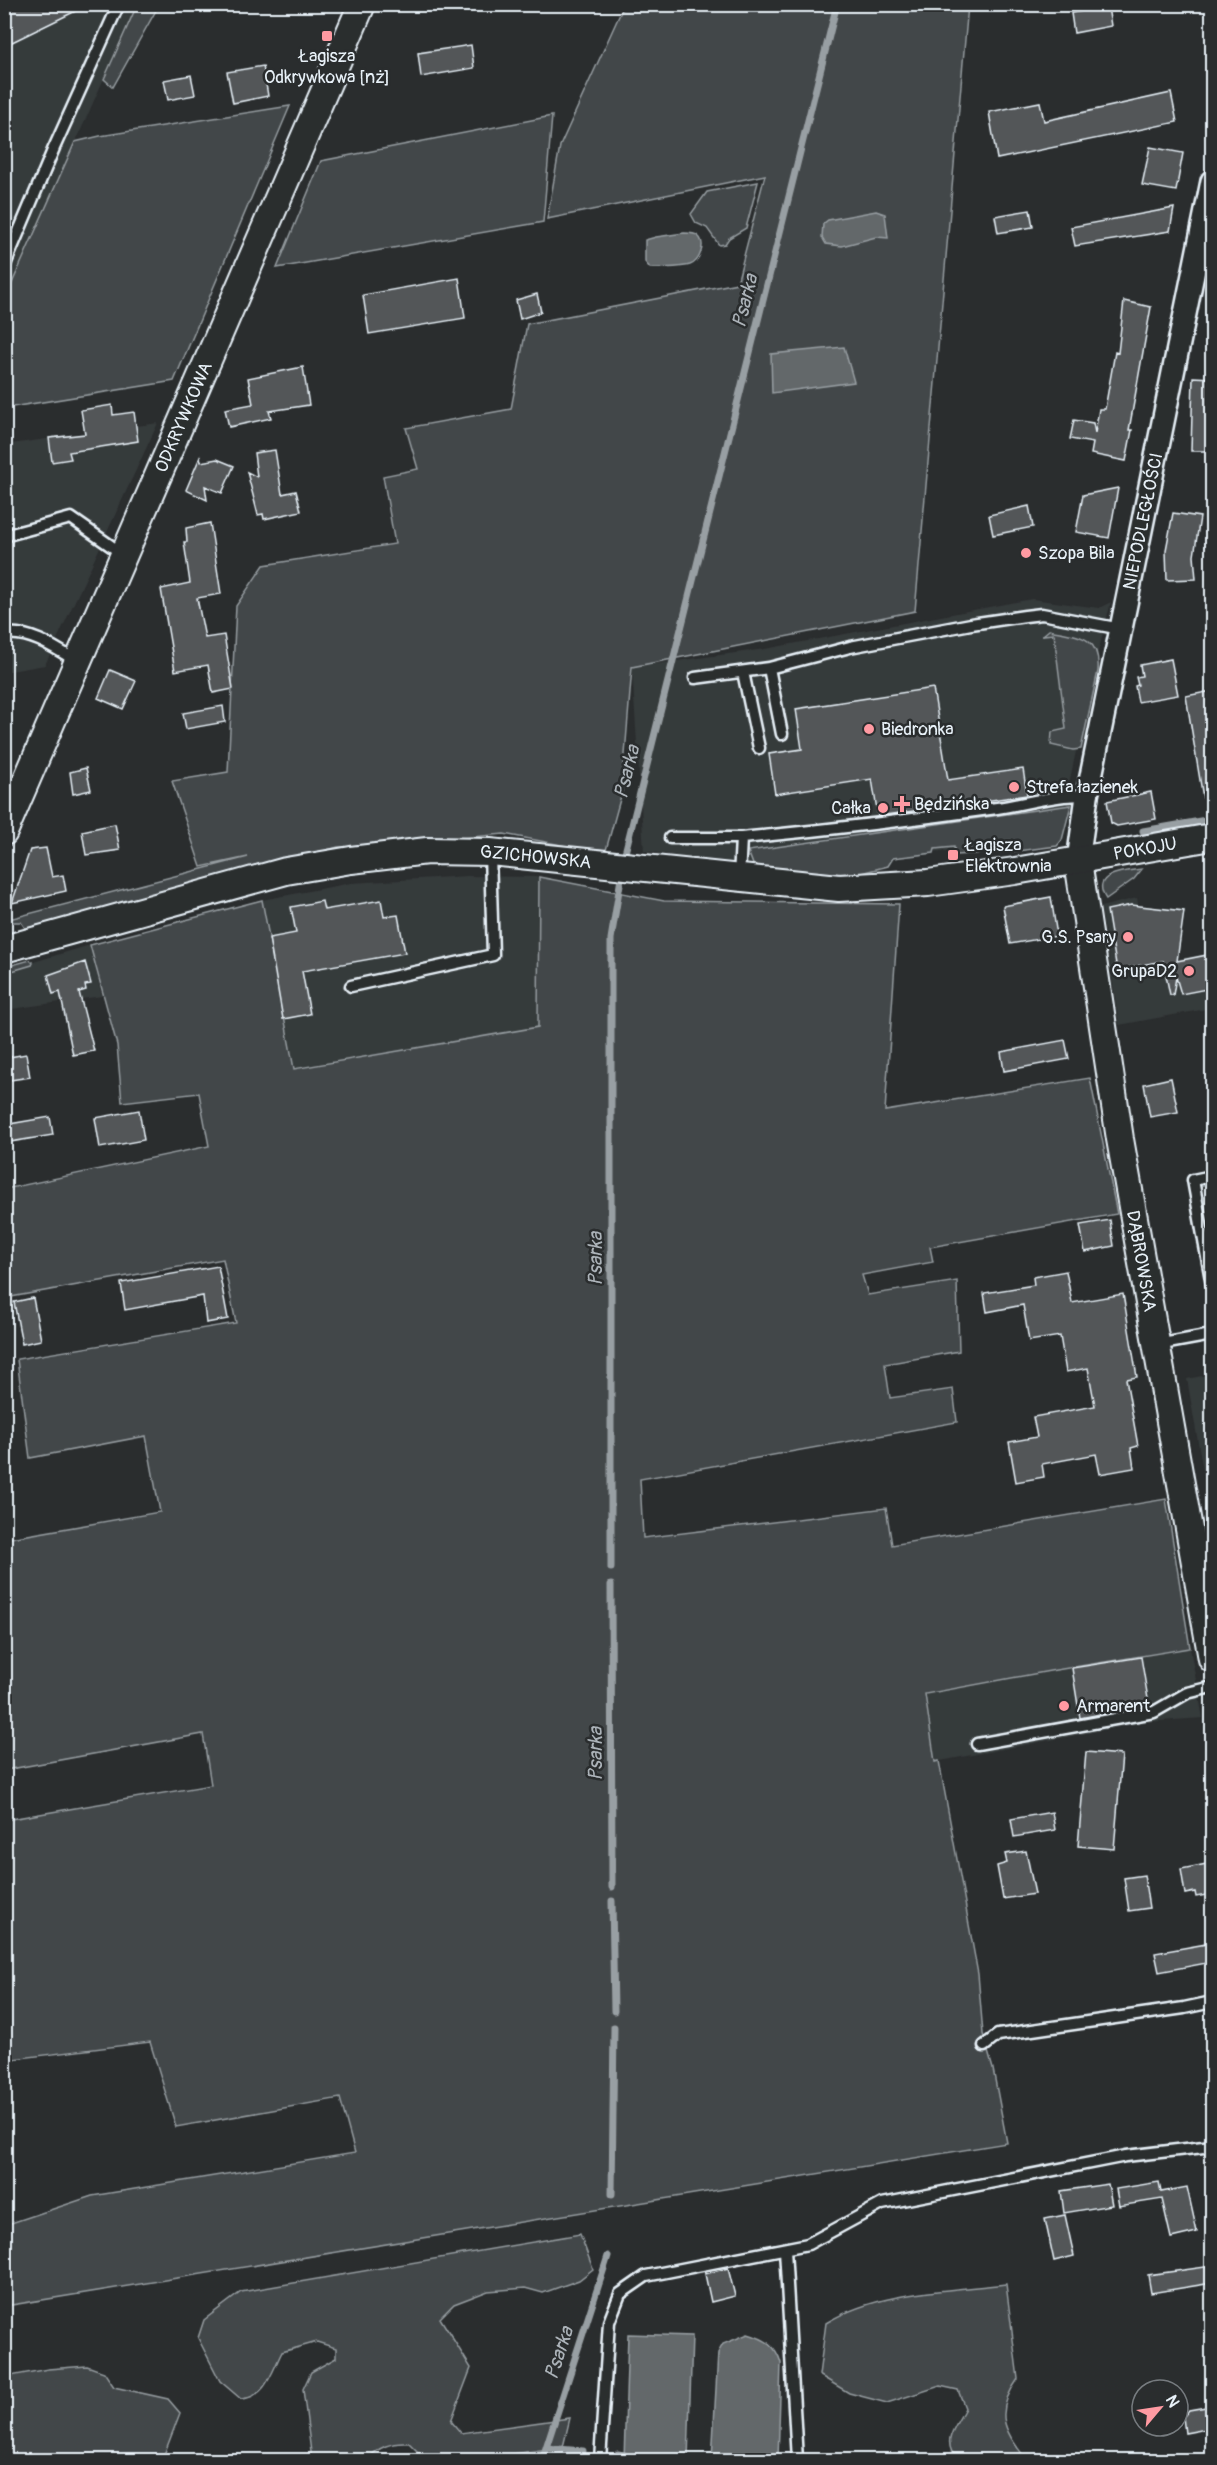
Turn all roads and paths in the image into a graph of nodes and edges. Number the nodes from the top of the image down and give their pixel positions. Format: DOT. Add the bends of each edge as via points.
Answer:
graph roads {
  1 [pos="119,4"];
  2 [pos="362,4"];
  3 [pos="1212,181"];
  4 [pos="4,267"];
  5 [pos="4,536"];
  6 [pos="124,555"];
  7 [pos="1121,629"];
  8 [pos="4,634"];
  9 [pos="78,663"];
  10 [pos="770,668"];
  11 [pos="743,672"];
  12 [pos="695,678"];
  13 [pos="782,734"];
  14 [pos="759,748"];
  15 [pos="15,783"];
  16 [pos="1087,796"];
  17 [pos="4,832"];
  18 [pos="1212,837"];
  19 [pos="670,838"];
  20 [pos="741,838"];
  21 [pos="490,852"];
  22 [pos="1078,861"];
  23 [pos="740,878"];
  24 [pos="4,949"];
  25 [pos="351,986"];
  26 [pos="1212,1176"];
  27 [pos="1212,1286"];
  28 [pos="1212,1339"];
  29 [pos="1157,1345"];
  30 [pos="1212,1659"];
  31 [pos="1212,1687"];
  32 [pos="977,1744"];
  33 [pos="1212,2002"];
  34 [pos="984,2046"];
  35 [pos="1212,2145"];
  36 [pos="785,2249"];
  37 [pos="600,2460"];
  38 [pos="797,2460"];
  1 -- 4 [label="lane"];
  2 -- 6 [label="street, ODKRYWKOWA"];
  3 -- 7 [label="street, NIEPODLEGŁOŚCI"];
  5 -- 6 [label="lane" via="71,518"];
  6 -- 9 [label="street, ODKRYWKOWA"];
  7 -- 10 [label="lane" via="1042,615 1025,616 850,647"];
  7 -- 16 [label="street, NIEPODLEGŁOŚCI"];
  8 -- 9 [label="lane" via="17,632 54,647"];
  9 -- 15 [label="street, ODKRYWKOWA"];
  10 -- 11 [label="lane"];
  10 -- 13 [label="lane"];
  11 -- 12 [label="lane"];
  11 -- 14 [label="lane"];
  15 -- 17 [label="street, ODKRYWKOWA"];
  16 -- 20 [label="lane" via="1076,794 1031,804 861,827"];
  16 -- 22 [label="street, NIEPODLEGŁOŚCI"];
  18 -- 22 [label="street, POKOJU"];
  19 -- 20 [label="lane"];
  20 -- 23 [label="lane"];
  21 -- 23 [label="street, GZICHOWSKA"];
  21 -- 24 [label="street, GZICHOWSKA" via="427,851 286,871"];
  21 -- 25 [label="lane" via="493,955"];
  22 -- 23 [label="street, GZICHOWSKA" via="928,883 840,888"];
  22 -- 29 [label="street, DĄBROWSKA" via="1120,1139"];
  26 -- 27 [label="lane" via="1193,1180"];
  28 -- 29 [label="lane" via="1206,1336"];
  29 -- 30 [label="street, DĄBROWSKA"];
  31 -- 32 [label="lane" via="1187,1693 1154,1713"];
  33 -- 34 [label="lane" via="998,2035"];
  35 -- 36 [label="lane" via="1126,2156 882,2204 808,2244"];
  36 -- 37 [label="lane" via="646,2276 620,2294 609,2322"];
  36 -- 38 [label="lane"];
}
